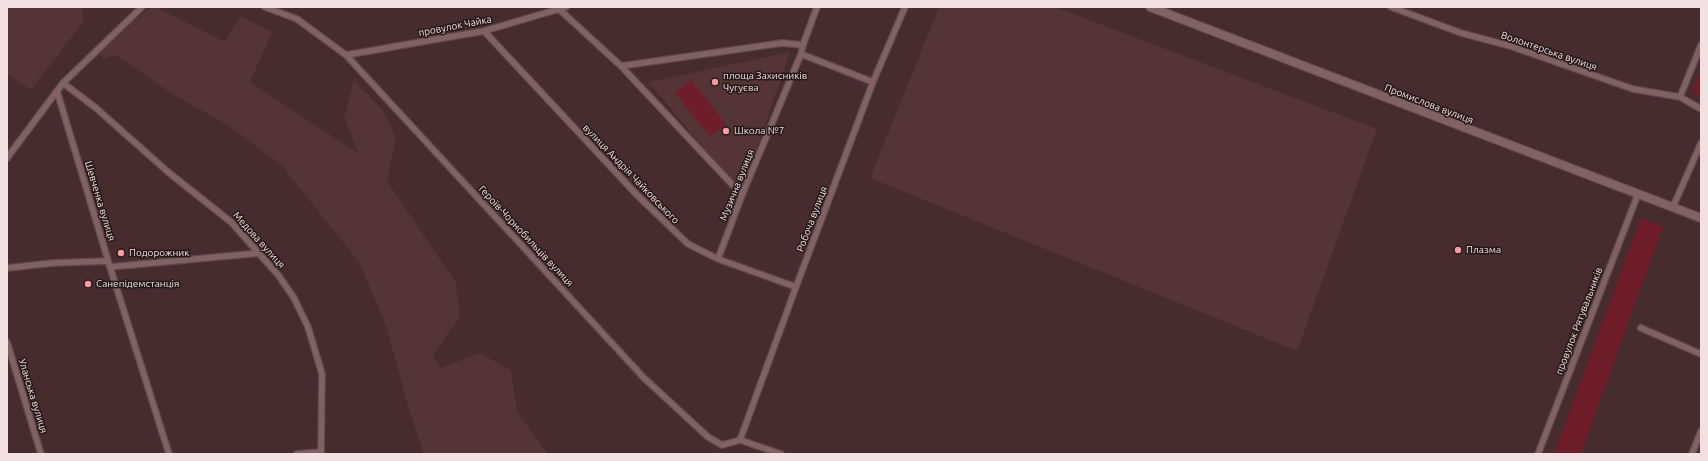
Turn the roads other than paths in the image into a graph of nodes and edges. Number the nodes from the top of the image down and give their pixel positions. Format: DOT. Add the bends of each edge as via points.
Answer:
graph roads {
  1 [pos="142,7"];
  2 [pos="264,7"];
  3 [pos="566,7"];
  4 [pos="818,7"];
  5 [pos="905,7"];
  6 [pos="1150,7"];
  7 [pos="1391,7"];
  8 [pos="559,8"];
  9 [pos="484,31"];
  10 [pos="803,44"];
  11 [pos="1701,45"];
  12 [pos="801,54"];
  13 [pos="346,55"];
  14 [pos="621,66"];
  15 [pos="873,82"];
  16 [pos="63,83"];
  17 [pos="57,91"];
  18 [pos="1680,97"];
  19 [pos="1701,109"];
  20 [pos="1701,143"];
  21 [pos="7,158"];
  22 [pos="1638,194"];
  23 [pos="742,195"];
  24 [pos="1673,207"];
  25 [pos="1701,218"];
  26 [pos="260,253"];
  27 [pos="718,259"];
  28 [pos="109,264"];
  29 [pos="7,268"];
  30 [pos="796,287"];
  31 [pos="1641,328"];
  32 [pos="7,342"];
  33 [pos="1701,354"];
  34 [pos="1701,431"];
  35 [pos="740,440"];
  36 [pos="321,453"];
  37 [pos="41,454"];
  38 [pos="169,454"];
  39 [pos="297,454"];
  40 [pos="781,454"];
  41 [pos="1538,454"];
  42 [pos="1692,454"];
  1 -- 16 [label="street"];
  2 -- 13 [label="street, Героїв-Чорнобильців вулиця" via="297,19"];
  3 -- 8 [label="street, провулок Чайка"];
  4 -- 10 [label="street, Музична вулиця"];
  5 -- 15 [label="street, Робоча вулиця"];
  6 -- 22 [label="street, Промислова вулиця"];
  7 -- 18 [label="street, Волонтерська вулиця" via="1461,33 1510,46 1633,89"];
  8 -- 9 [label="street, провулок Чайка"];
  8 -- 14 [label="street"];
  9 -- 13 [label="street, провулок Чайка"];
  9 -- 27 [label="street, вулиця Андрія Чайковського" via="636,194 688,244"];
  10 -- 12 [label="street, Музична вулиця"];
  10 -- 14 [label="street" via="782,43"];
  11 -- 18 [label="street"];
  12 -- 15 [label="street"];
  12 -- 23 [label="street, Музична вулиця"];
  13 -- 35 [label="street, Героїв-Чорнобильців вулиця" via="644,378 708,437 722,446"];
  14 -- 23 [label="street"];
  15 -- 30 [label="street, Робоча вулиця"];
  16 -- 17 [label="street"];
  16 -- 26 [label="street, Медова вулиця" via="231,222"];
  17 -- 21 [label="street"];
  17 -- 28 [label="street, Шевченка вулиця"];
  18 -- 19 [label="street, Волонтерська вулиця"];
  20 -- 24 [label="street"];
  22 -- 24 [label="street, Промислова вулиця"];
  22 -- 41 [label="street, провулок Рятувальників"];
  23 -- 27 [label="street, Музична вулиця"];
  24 -- 25 [label="street, Промислова вулиця"];
  26 -- 28 [label="street"];
  26 -- 36 [label="street, Медова вулиця" via="294,298 315,348 322,374"];
  27 -- 30 [label="street, вулиця Андрія Чайковського"];
  28 -- 29 [label="street" via="53,263"];
  28 -- 38 [label="street, Шевченка вулиця"];
  30 -- 35 [label="street, Робоча вулиця"];
  31 -- 33 [label="street"];
  32 -- 37 [label="street, Уланська вулиця"];
  34 -- 42 [label="street"];
  35 -- 40 [label="street"];
  36 -- 39 [label="street"];
}
